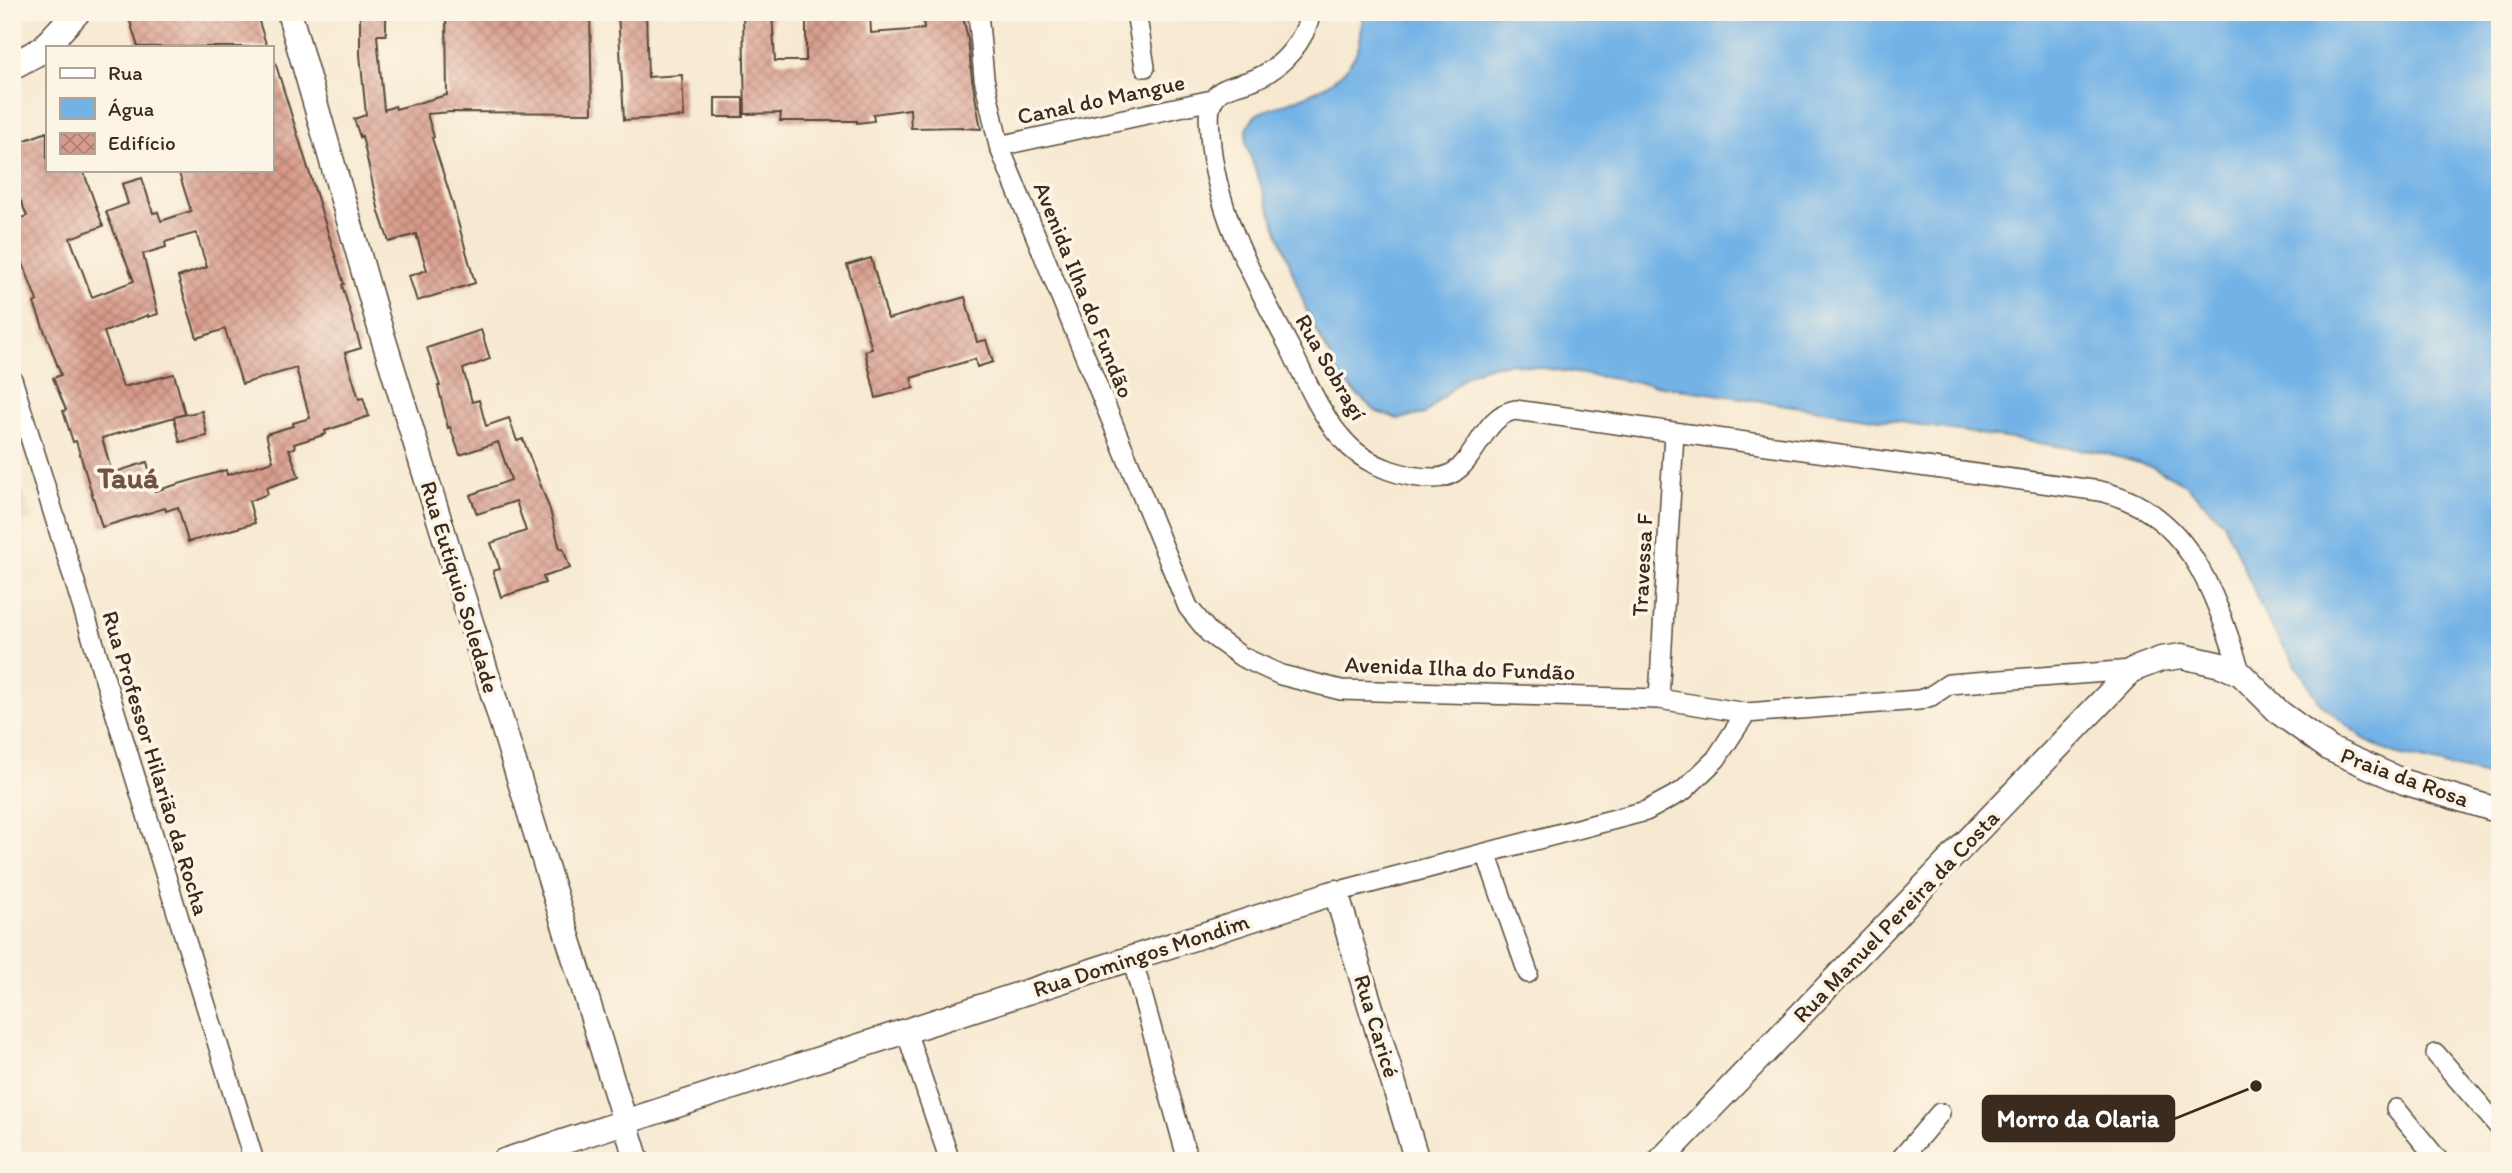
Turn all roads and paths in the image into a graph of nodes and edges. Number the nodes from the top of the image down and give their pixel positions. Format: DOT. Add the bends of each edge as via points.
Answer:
graph roads {
  1 [pos="77,12"];
  2 [pos="289,12"];
  3 [pos="978,12"];
  4 [pos="1136,12"];
  5 [pos="1311,12"];
  6 [pos="12,66"];
  7 [pos="1145,67"];
  8 [pos="1213,100"];
  9 [pos="999,146"];
  10 [pos="12,379"];
  11 [pos="1674,433"];
  12 [pos="2132,670"];
  13 [pos="2241,674"];
  14 [pos="1659,699"];
  15 [pos="1746,713"];
  16 [pos="2500,811"];
  17 [pos="1486,853"];
  18 [pos="1336,892"];
  19 [pos="1132,958"];
  20 [pos="1528,973"];
  21 [pos="906,1031"];
  22 [pos="2436,1054"];
  23 [pos="2396,1110"];
  24 [pos="1940,1113"];
  25 [pos="626,1122"];
  26 [pos="2500,1128"];
  27 [pos="1187,1160"];
  28 [pos="254,1161"];
  29 [pos="504,1161"];
  30 [pos="637,1161"];
  31 [pos="950,1161"];
  32 [pos="1418,1161"];
  33 [pos="1660,1161"];
  34 [pos="1899,1161"];
  35 [pos="2440,1161"];
  1 -- 6 [label="main road" via="42,50"];
  2 -- 25 [label="street, Rua Eutíquio Soledade" via="381,332"];
  3 -- 9 [label="street, Avenida Ilha do Fundão" via="984,78"];
  4 -- 7 [label="street"];
  5 -- 8 [label="street" via="1298,44 1279,65 1255,79 1233,84"];
  8 -- 9 [label="street, Canal do Mangue"];
  8 -- 11 [label="street, Rua Sobragí" via="1209,112 1211,152 1220,197 1249,269 1328,421 1352,449 1387,470 1434,478 1460,469 1500,415 1514,410"];
  9 -- 14 [label="street, Avenida Ilha do Fundão" via="1188,607 1210,634 1242,657 1281,675 1341,690"];
  10 -- 28 [label="street, Rua Professor Hilarião da Rocha"];
  11 -- 13 [label="street, Rua Sobragí" via="2123,496 2166,526 2196,560 2217,600"];
  11 -- 14 [label="street, Travessa F"];
  12 -- 13 [label="street, Praia da Rosa" via="2182,656"];
  12 -- 15 [label="street, Avenida Ilha do Fundão" via="1949,684 1919,700"];
  12 -- 33 [label="street, Rua Manuel Pereira da Costa"];
  13 -- 16 [label="street, Praia da Rosa" via="2280,713 2330,749 2404,782"];
  14 -- 15 [label="street, Avenida Ilha do Fundão"];
  15 -- 17 [label="street, Rua Domingos Mondim" via="1716,759 1683,791 1646,811"];
  17 -- 18 [label="street, Rua Domingos Mondim"];
  17 -- 20 [label="street"];
  18 -- 19 [label="street, Rua Domingos Mondim"];
  18 -- 32 [label="street, Rua Caricé"];
  19 -- 21 [label="street, Rua Domingos Mondim"];
  19 -- 27 [label="street"];
  21 -- 25 [label="street, Rua Domingos Mondim"];
  21 -- 31 [label="street"];
  22 -- 26 [label="street"];
  23 -- 35 [label="street"];
  24 -- 34 [label="street"];
  25 -- 29 [label="street, Rua Domingos Mondim"];
  25 -- 30 [label="street, Rua Eutíquio Soledade"];
}
